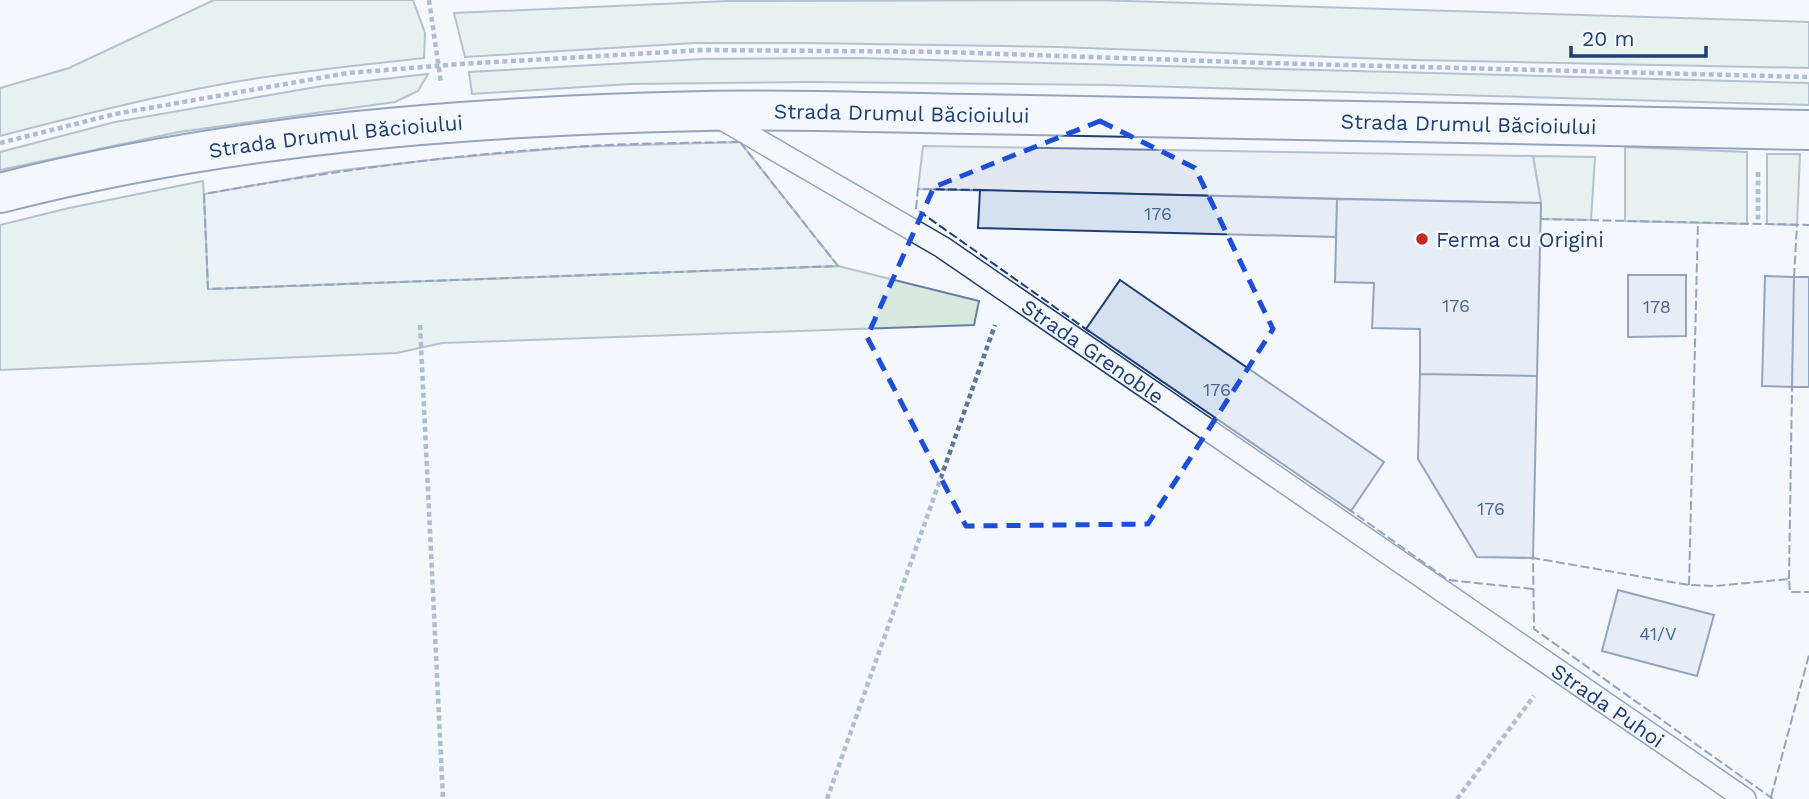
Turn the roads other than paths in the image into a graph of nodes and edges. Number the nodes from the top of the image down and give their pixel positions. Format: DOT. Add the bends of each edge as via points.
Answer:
graph roads {
  1 [pos="707,111"];
  2 [pos="1809,130"];
  3 [pos="0,193"];
  4 [pos="1471,609"];
  5 [pos="1745,799"];
  1 -- 2 [label="highway, Strada Drumul Băcioiului"];
  1 -- 3 [label="highway, Strada Drumul Băcioiului" via="447,122 275,140 71,175"];
  1 -- 4 [label="lane, Strada Grenoble" via="942,247"];
  4 -- 5 [label="lane, Strada Puhoi"];
}
